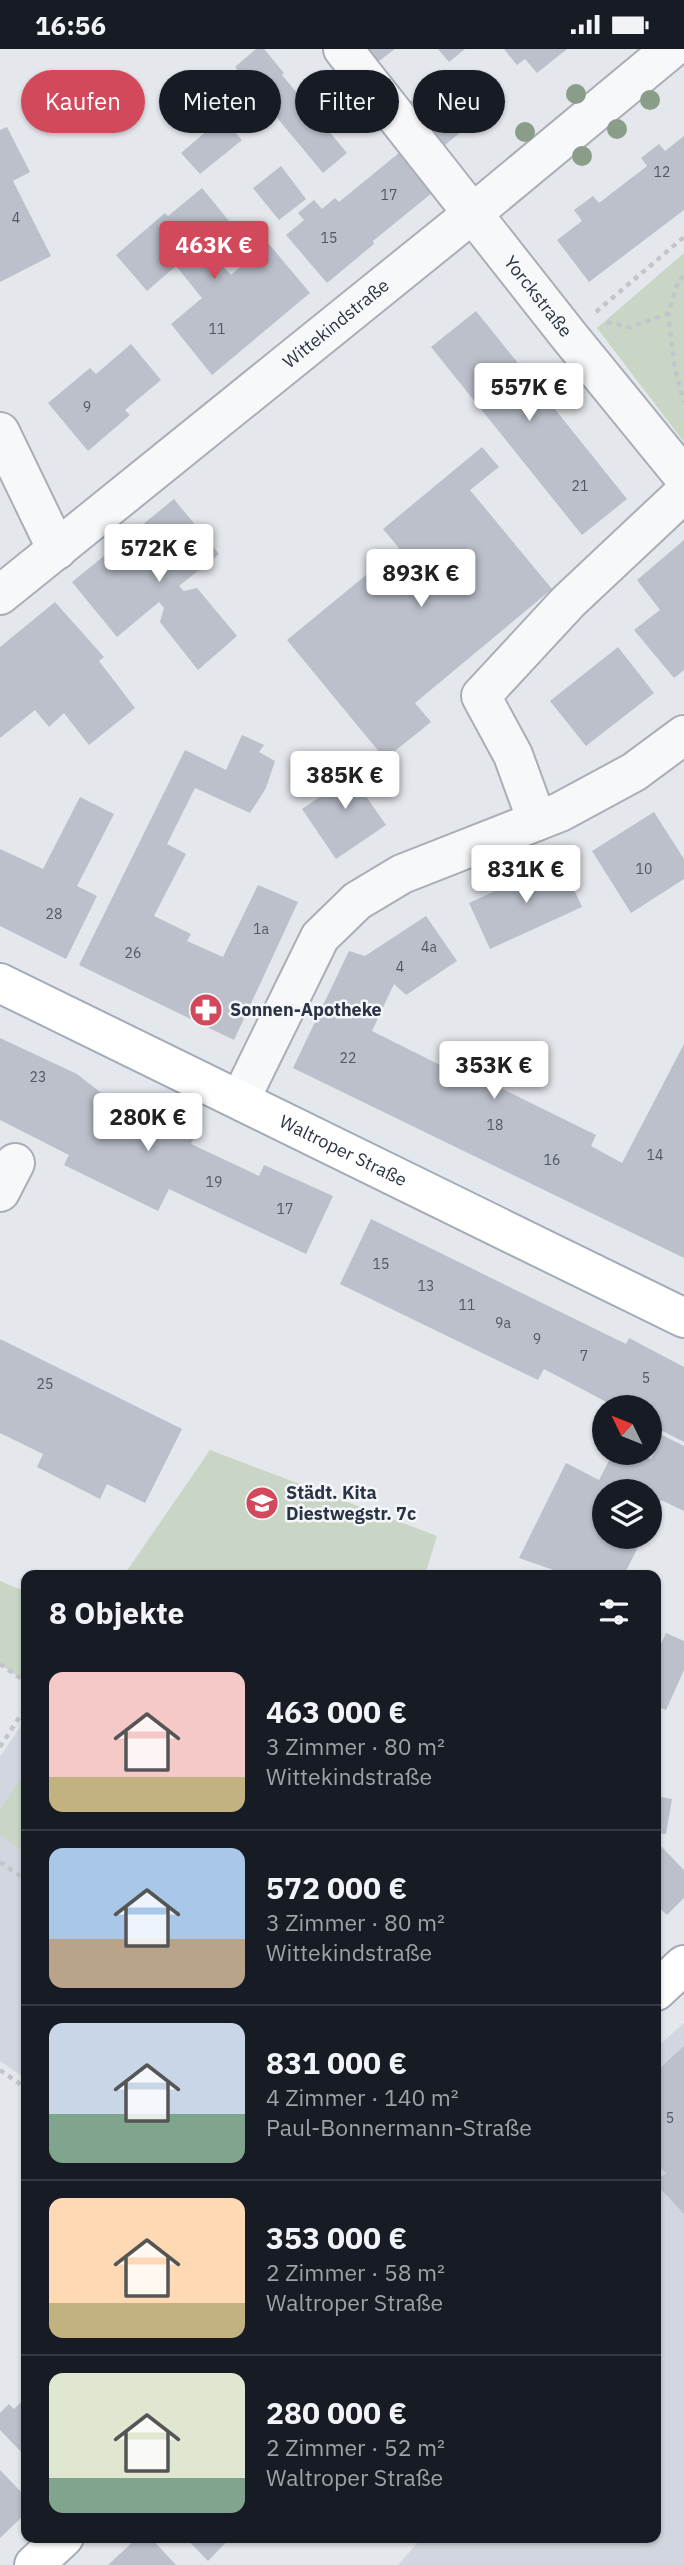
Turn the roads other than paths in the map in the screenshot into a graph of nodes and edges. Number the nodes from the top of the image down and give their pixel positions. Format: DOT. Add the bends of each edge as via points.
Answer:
graph roads {
  1 [pos="343,49"];
  2 [pos="667,50"];
  3 [pos="472,214"];
  4 [pos="0,432"];
  5 [pos="684,477"];
  6 [pos="684,493"];
  7 [pos="57,550"];
  8 [pos="0,595"];
  9 [pos="684,735"];
  10 [pos="537,821"];
  11 [pos="0,983"];
  12 [pos="240,1100"];
  13 [pos="684,1318"];
  14 [pos="684,1965"];
  15 [pos="661,1986"];
  16 [pos="58,2543"];
  17 [pos="34,2565"];
  1 -- 3 [label="street, Yorckstraße"];
  2 -- 3 [label="street, Wittekindstraße"];
  3 -- 5 [label="street, Yorckstraße" via="579,327"];
  3 -- 7 [label="street, Wittekindstraße"];
  4 -- 7 [label="street"];
  6 -- 10 [label="street" via="568,602 481,696 513,755"];
  7 -- 8 [label="street, Wittekindstraße"];
  9 -- 10 [label="street" via="634,772"];
  10 -- 12 [label="street" via="402,874 357,901 320,937"];
  11 -- 12 [label="main road, Waltroper Straße"];
  12 -- 13 [label="main road, Waltroper Straße"];
  14 -- 15 [label="main road"];
  16 -- 17 [label="main road"];
}
